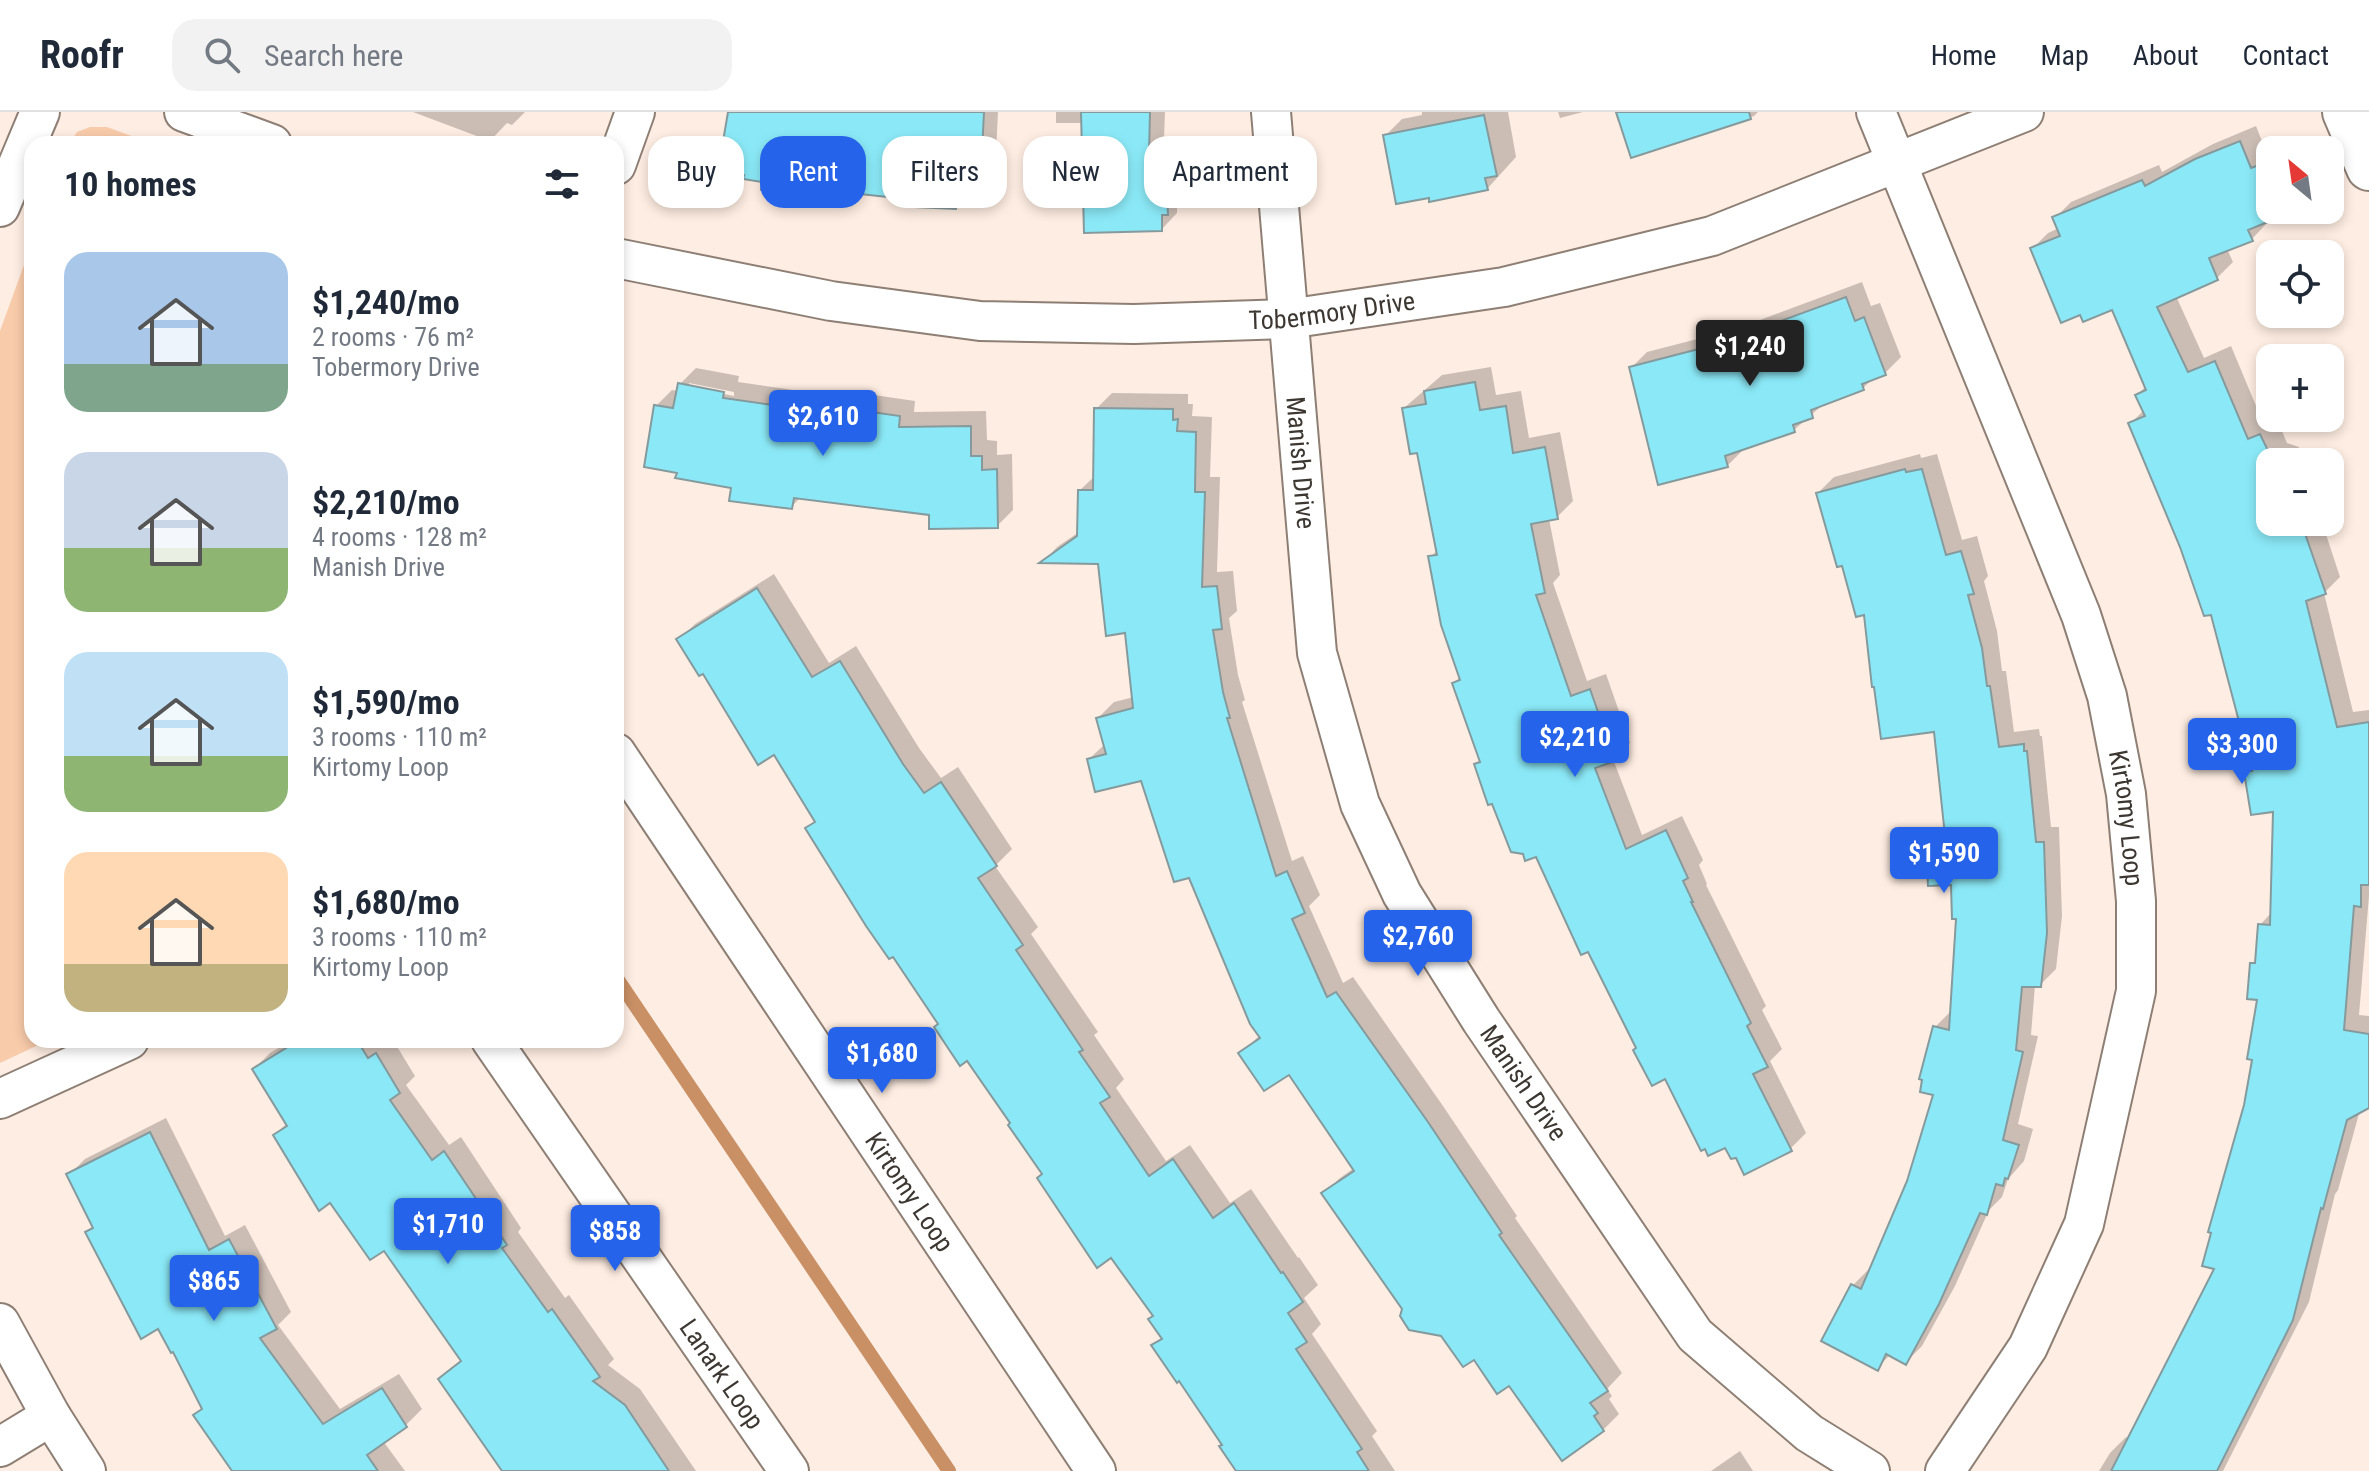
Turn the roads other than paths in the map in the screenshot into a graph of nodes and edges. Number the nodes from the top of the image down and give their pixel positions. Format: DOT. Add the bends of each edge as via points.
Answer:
graph roads {
  1 [pos="40,112"];
  2 [pos="184,112"];
  3 [pos="635,112"];
  4 [pos="1271,112"];
  5 [pos="1876,112"];
  6 [pos="2024,112"];
  7 [pos="2345,112"];
  8 [pos="30,136"];
  9 [pos="250,136"];
  10 [pos="624,143"];
  11 [pos="24,150"];
  12 [pos="1895,162"];
  13 [pos="2369,168"];
  14 [pos="0,207"];
  15 [pos="624,260"];
  16 [pos="1288,319"];
  17 [pos="624,765"];
  18 [pos="112,1048"];
  19 [pos="497,1048"];
  20 [pos="0,1099"];
  21 [pos="0,1323"];
  22 [pos="51,1416"];
  23 [pos="0,1447"];
  24 [pos="86,1471"];
  25 [pos="789,1471"];
  26 [pos="1096,1471"];
  27 [pos="1870,1471"];
  28 [pos="1945,1471"];
  1 -- 8 [label="street"];
  2 -- 9 [label="street"];
  3 -- 10 [label="street"];
  4 -- 16 [label="street, Manish Drive"];
  5 -- 12 [label="street, Kirtomy Loop"];
  6 -- 12 [label="street, Tobermory Drive"];
  7 -- 13 [label="street"];
  11 -- 14 [label="street"];
  12 -- 16 [label="street, Tobermory Drive" via="1712,236 1504,287"];
  12 -- 28 [label="street, Kirtomy Loop" via="2081,615 2107,696 2126,794 2136,901 2136,991 2084,1224 2028,1347"];
  15 -- 16 [label="street, Tobermory Drive" via="831,301 980,321"];
  16 -- 27 [label="street, Manish Drive" via="1317,653 1360,804 1402,894 1695,1335 1809,1433"];
  17 -- 26 [label="street, Kirtomy Loop"];
  18 -- 20 [label="street"];
  19 -- 25 [label="street, Lanark Loop"];
  21 -- 22 [label="street"];
  22 -- 23 [label="street"];
  22 -- 24 [label="street"];
}
